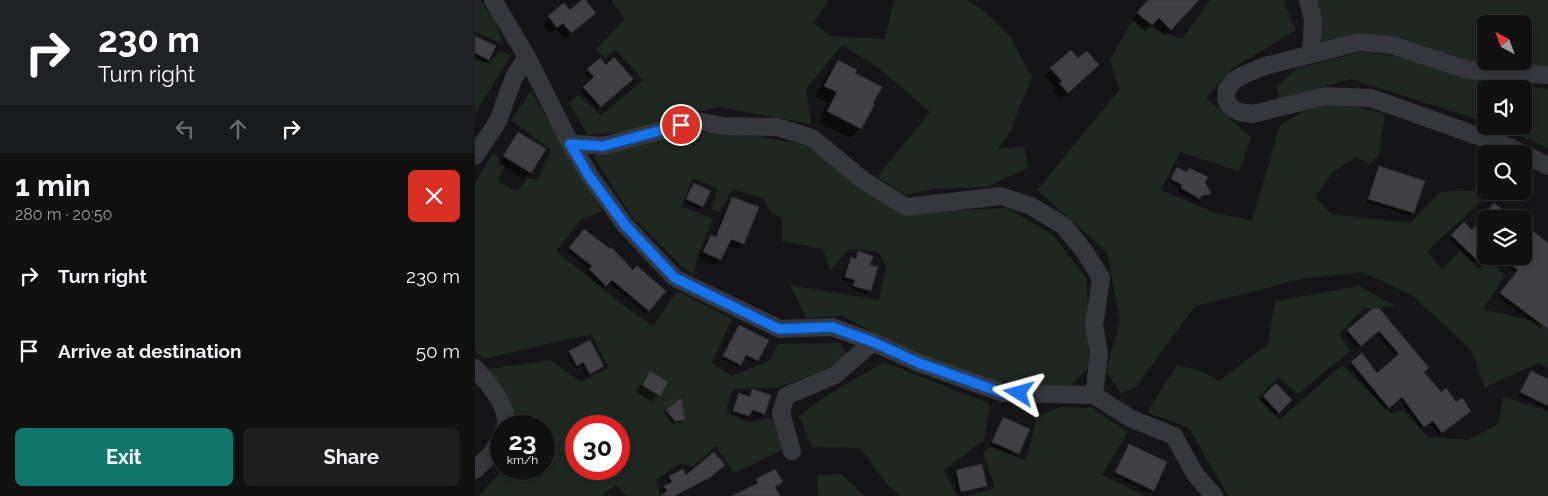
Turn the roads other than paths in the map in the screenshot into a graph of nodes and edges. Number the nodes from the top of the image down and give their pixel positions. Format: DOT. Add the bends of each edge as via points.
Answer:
graph roads {
  1 [pos="493,0"];
  2 [pos="1307,0"];
  3 [pos="1311,53"];
  4 [pos="527,57"];
  5 [pos="1548,75"];
  6 [pos="570,144"];
  7 [pos="1503,145"];
  8 [pos="475,156"];
  9 [pos="1532,158"];
  10 [pos="1548,166"];
  11 [pos="873,342"];
  12 [pos="475,368"];
  13 [pos="1094,395"];
  14 [pos="506,415"];
  15 [pos="793,451"];
  16 [pos="490,455"];
  17 [pos="475,470"];
  18 [pos="1214,496"];
  1 -- 4 [label="street"];
  2 -- 3 [label="street" via="1313,20"];
  3 -- 5 [label="street" via="1359,42 1393,44 1468,70"];
  3 -- 7 [label="street" via="1265,66 1233,81 1225,99 1239,112 1253,114 1325,96 1371,98"];
  4 -- 6 [label="street"];
  4 -- 8 [label="street" via="514,77 498,120"];
  6 -- 11 [label="street" via="625,225 675,278 779,329 832,327"];
  6 -- 13 [label="street" via="603,146 698,121 723,126 777,127 812,138 863,180 906,207 1001,196 1031,206 1065,226 1101,278 1094,326 1099,353"];
  9 -- 10 [label="street"];
  11 -- 13 [label="street" via="919,363 1003,393"];
  11 -- 15 [label="street" via="835,375 786,396 781,413"];
  12 -- 14 [label="street" via="494,391"];
  13 -- 18 [label="street" via="1130,418 1174,436 1195,474"];
  16 -- 17 [label="street"];
}
